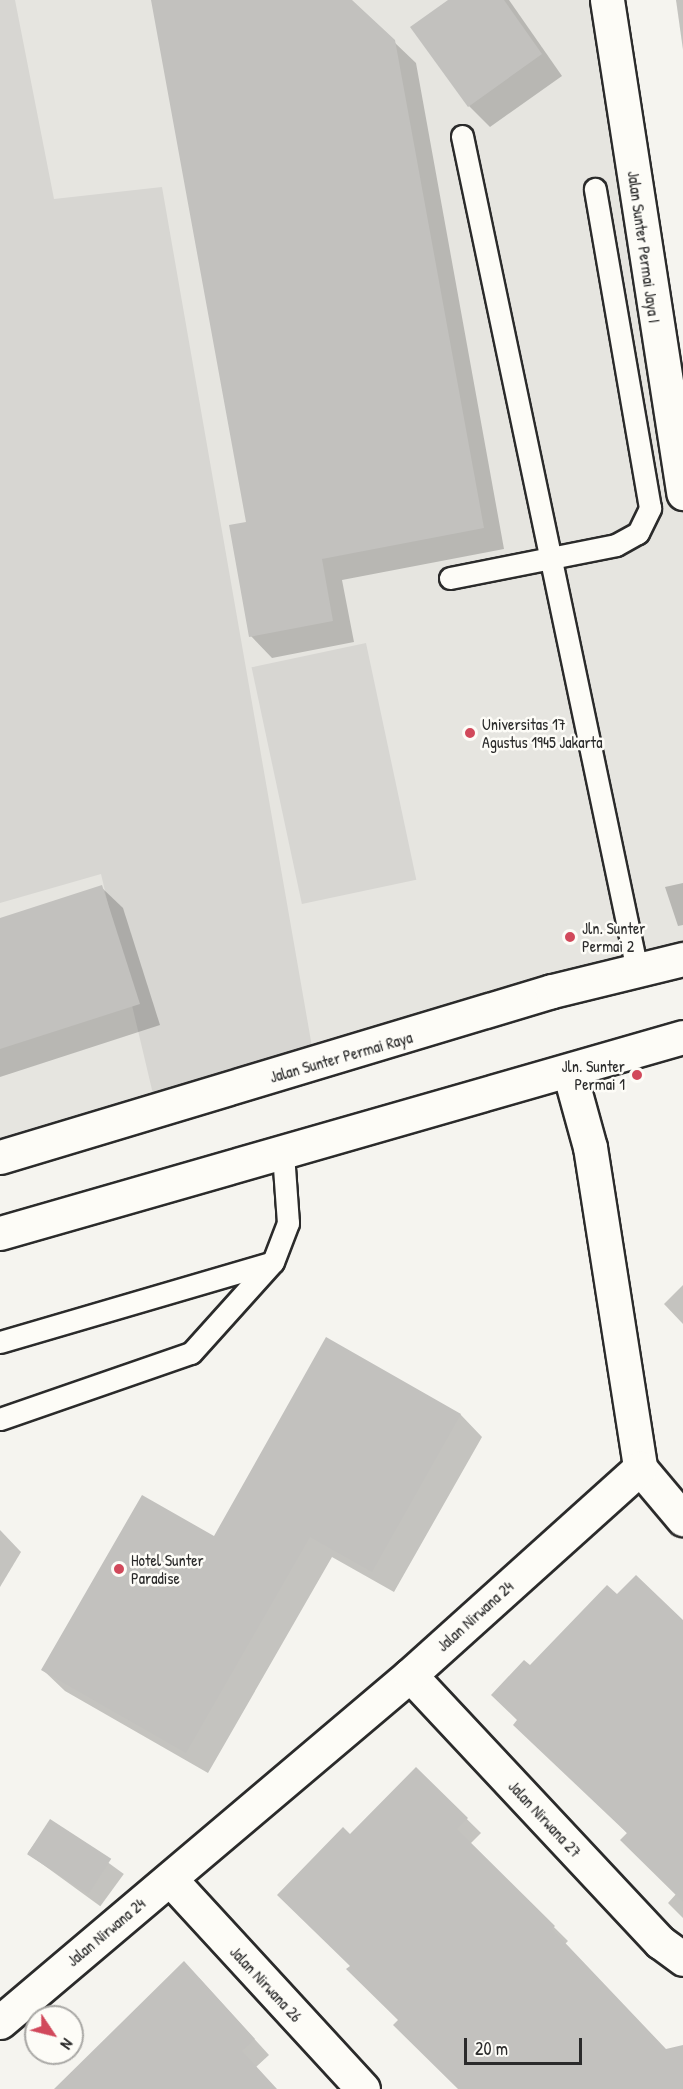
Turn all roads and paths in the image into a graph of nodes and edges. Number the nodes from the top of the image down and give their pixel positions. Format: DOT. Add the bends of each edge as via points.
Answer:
graph roads {
  1 [pos="607,0"];
  2 [pos="462,136"];
  3 [pos="595,189"];
  4 [pos="682,499"];
  5 [pos="551,556"];
  6 [pos="450,578"];
  7 [pos="683,959"];
  8 [pos="637,970"];
  9 [pos="683,1036"];
  10 [pos="569,1071"];
  11 [pos="283,1154"];
  12 [pos="0,1157"];
  13 [pos="0,1233"];
  14 [pos="273,1262"];
  15 [pos="0,1342"];
  16 [pos="0,1419"];
  17 [pos="639,1468"];
  18 [pos="683,1519"];
  19 [pos="410,1675"];
  20 [pos="170,1879"];
  21 [pos="683,1959"];
  22 [pos="0,2022"];
  23 [pos="363,2089"];
  1 -- 4 [label="street, Jalan Sunter Permai Jaya I"];
  2 -- 5 [label="lane"];
  3 -- 5 [label="lane" via="650,508 638,533 616,545"];
  5 -- 6 [label="lane"];
  5 -- 8 [label="lane"];
  7 -- 8 [label="street, Jalan Sunter Permai Raya"];
  8 -- 12 [label="street, Jalan Sunter Permai Raya"];
  9 -- 10 [label="street"];
  10 -- 11 [label="street"];
  10 -- 17 [label="street" via="590,1147"];
  11 -- 13 [label="street"];
  11 -- 14 [label="lane" via="288,1222"];
  14 -- 15 [label="lane"];
  14 -- 16 [label="lane" via="191,1353"];
  17 -- 18 [label="street"];
  17 -- 19 [label="street, Jalan Nirwana 24"];
  19 -- 20 [label="street, Jalan Nirwana 24"];
  19 -- 21 [label="street, Jalan Nirwana 27" via="660,1942"];
  20 -- 22 [label="street, Jalan Nirwana 24"];
  20 -- 23 [label="street, Jalan Nirwana 26"];
}
